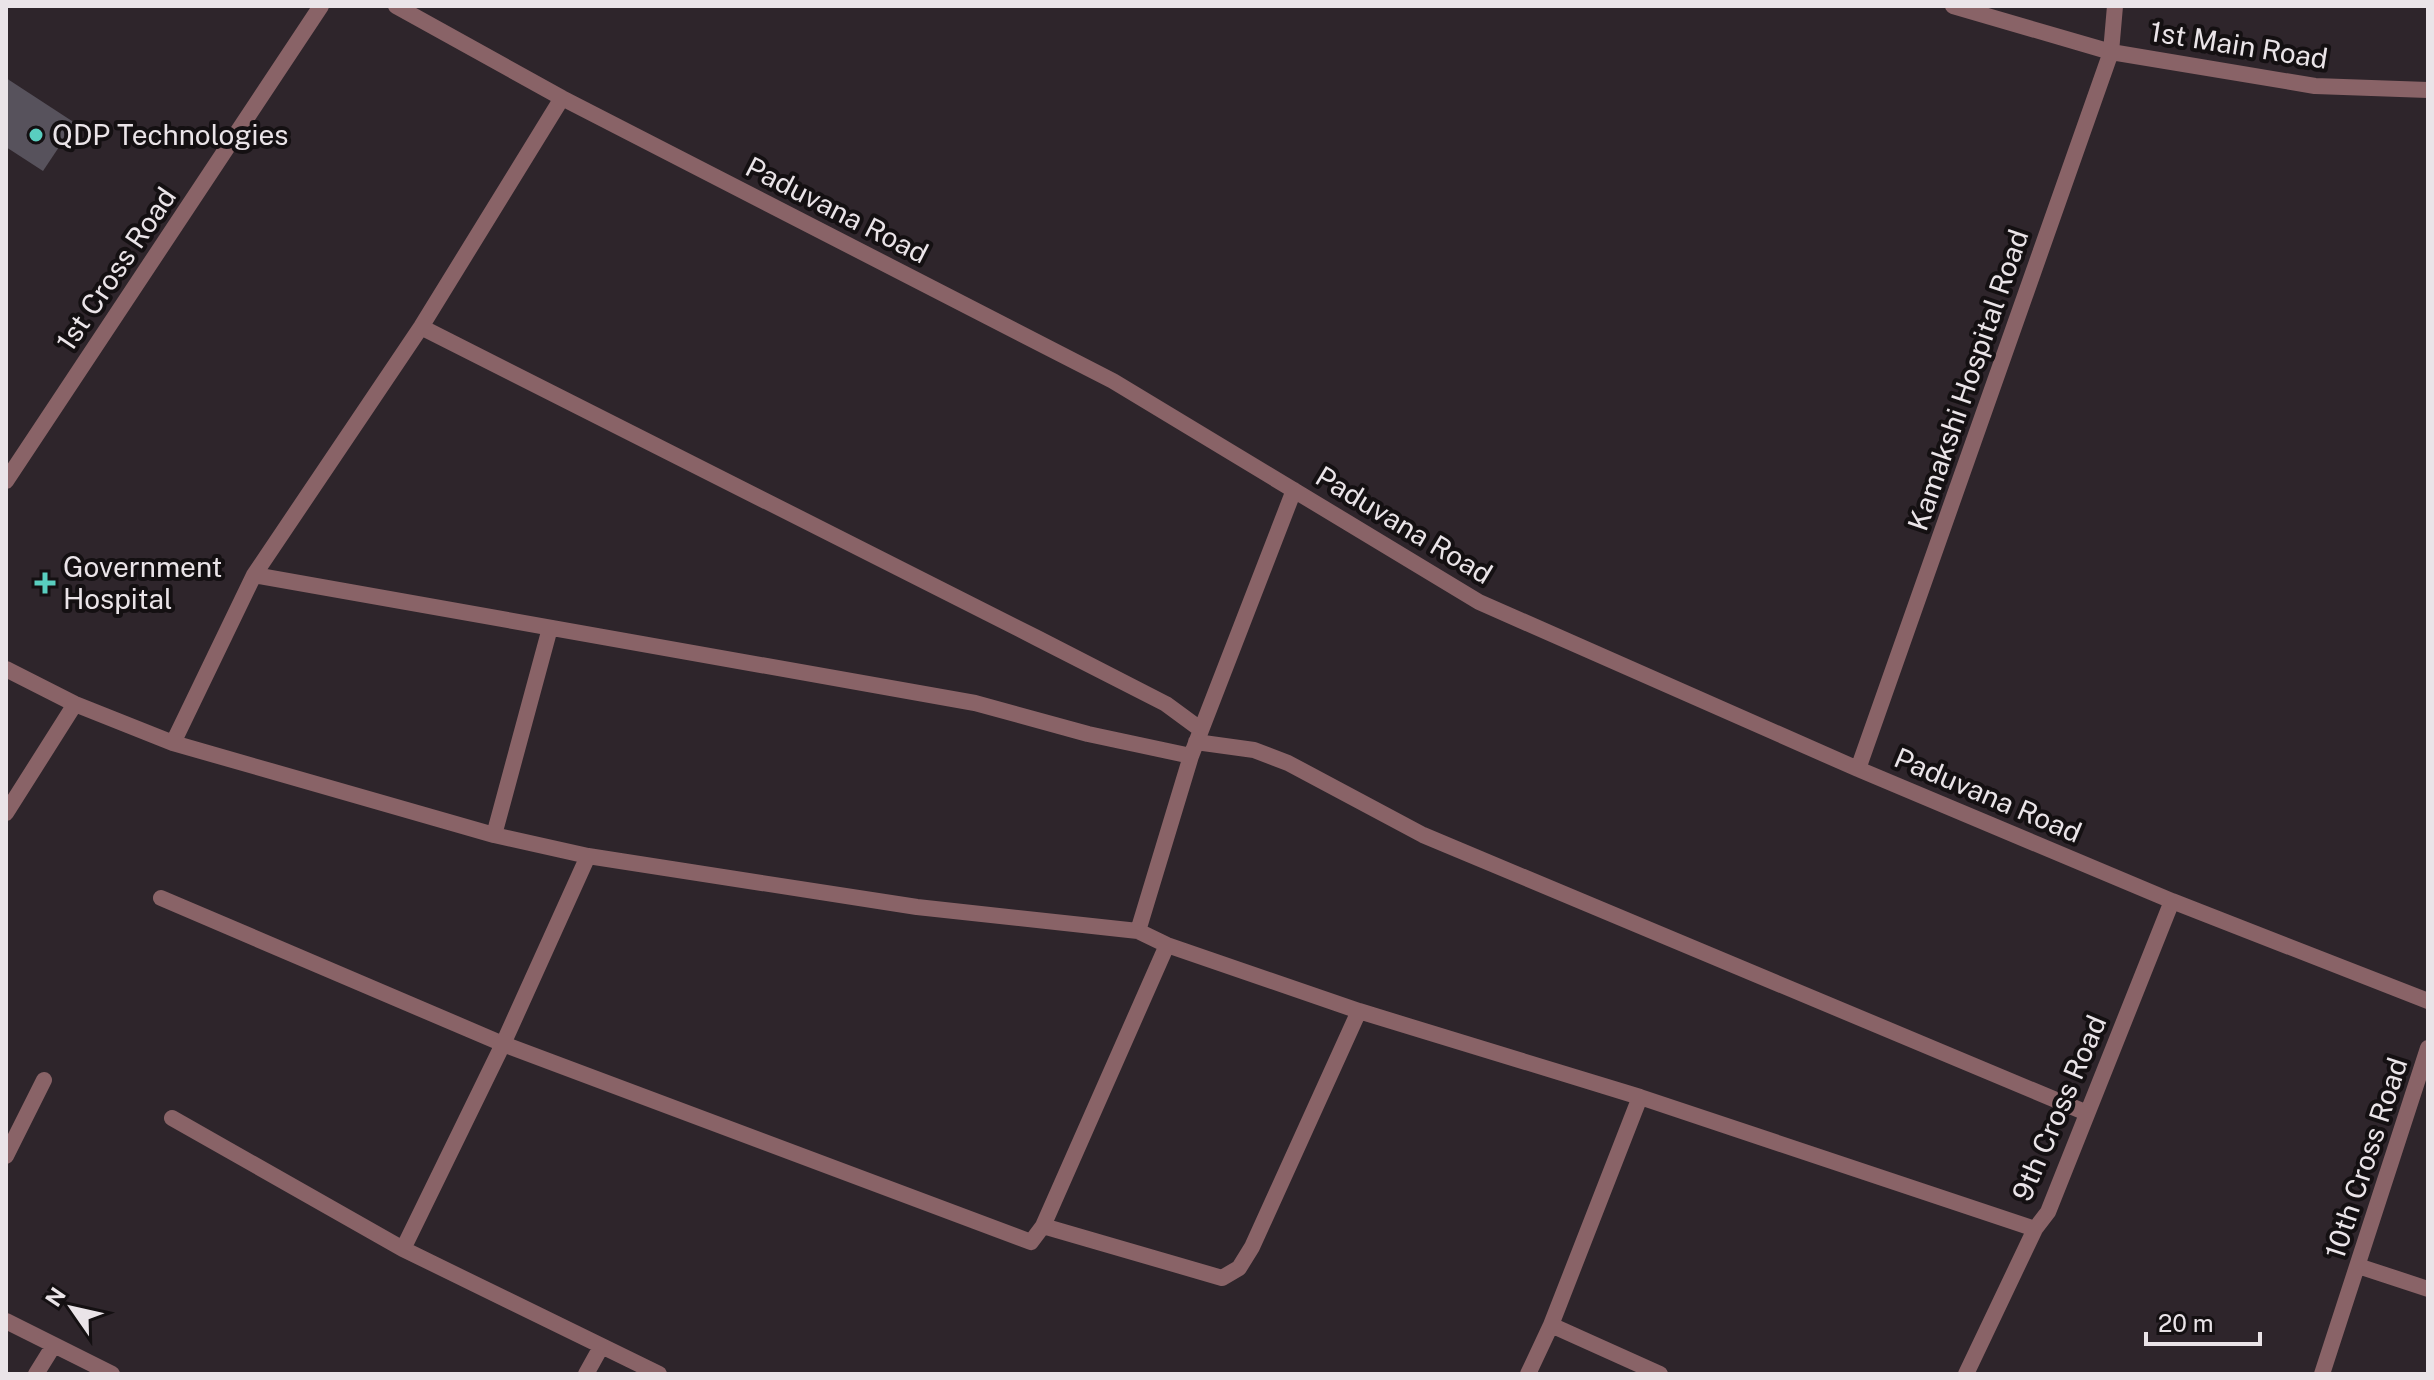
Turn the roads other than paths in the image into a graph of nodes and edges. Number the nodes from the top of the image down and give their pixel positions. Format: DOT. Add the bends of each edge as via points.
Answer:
graph roads {
  1 [pos="321,6"];
  2 [pos="396,6"];
  3 [pos="1953,6"];
  4 [pos="2115,6"];
  5 [pos="2111,52"];
  6 [pos="2428,90"];
  7 [pos="562,98"];
  8 [pos="421,327"];
  9 [pos="6,481"];
  10 [pos="1294,490"];
  11 [pos="254,575"];
  12 [pos="550,628"];
  13 [pos="6,669"];
  14 [pos="75,704"];
  15 [pos="1196,742"];
  16 [pos="173,743"];
  17 [pos="1858,769"];
  18 [pos="6,813"];
  19 [pos="494,835"];
  20 [pos="588,856"];
  21 [pos="161,898"];
  22 [pos="2172,901"];
  23 [pos="1138,931"];
  24 [pos="1167,945"];
  25 [pos="2428,1001"];
  26 [pos="1359,1011"];
  27 [pos="503,1044"];
  28 [pos="2428,1048"];
  29 [pos="44,1080"];
  30 [pos="1640,1097"];
  31 [pos="2087,1113"];
  32 [pos="172,1118"];
  33 [pos="6,1156"];
  34 [pos="1043,1226"];
  35 [pos="2035,1229"];
  36 [pos="403,1249"];
  37 [pos="2358,1266"];
  38 [pos="2428,1289"];
  39 [pos="6,1321"];
  40 [pos="1551,1325"];
  41 [pos="54,1345"];
  42 [pos="601,1347"];
  43 [pos="36,1374"];
  44 [pos="112,1374"];
  45 [pos="586,1374"];
  46 [pos="659,1374"];
  47 [pos="1528,1374"];
  48 [pos="1660,1374"];
  49 [pos="1966,1374"];
  50 [pos="2322,1374"];
  1 -- 9 [label="street, 1st Cross Road"];
  2 -- 7 [label="street, Paduvana Road"];
  3 -- 5 [label="street, 1st Main Road"];
  4 -- 5 [label="street, Kamakshi Hospital Road"];
  5 -- 6 [label="street, 1st Main Road" via="2315,86"];
  5 -- 17 [label="street, Kamakshi Hospital Road"];
  7 -- 8 [label="street"];
  7 -- 10 [label="street, Paduvana Road" via="1113,381"];
  8 -- 11 [label="street"];
  8 -- 15 [label="street" via="1166,704"];
  10 -- 15 [label="street"];
  10 -- 17 [label="street, Paduvana Road" via="1479,602"];
  11 -- 12 [label="street"];
  11 -- 16 [label="street"];
  12 -- 15 [label="street" via="975,703 1088,734"];
  12 -- 19 [label="street"];
  13 -- 14 [label="street"];
  14 -- 16 [label="street"];
  14 -- 18 [label="street"];
  15 -- 23 [label="street"];
  15 -- 31 [label="street" via="1254,750 1288,763 1423,835"];
  16 -- 19 [label="street"];
  17 -- 22 [label="street, Paduvana Road"];
  19 -- 20 [label="street"];
  20 -- 23 [label="street" via="917,907"];
  20 -- 27 [label="street"];
  21 -- 27 [label="street"];
  22 -- 25 [label="street, Paduvana Road"];
  22 -- 31 [label="street, 9th Cross Road"];
  23 -- 24 [label="street"];
  24 -- 26 [label="street"];
  24 -- 34 [label="street"];
  26 -- 30 [label="street"];
  26 -- 34 [label="street" via="1239,1268 1222,1278"];
  27 -- 34 [label="street" via="1031,1242"];
  27 -- 36 [label="street"];
  28 -- 37 [label="street, 10th Cross Road"];
  29 -- 33 [label="street"];
  30 -- 35 [label="street"];
  30 -- 40 [label="street"];
  31 -- 35 [label="street, 9th Cross Road" via="2048,1212"];
  32 -- 36 [label="street"];
  35 -- 49 [label="street, 9th Cross Road"];
  36 -- 42 [label="street"];
  37 -- 38 [label="street"];
  37 -- 50 [label="street, 10th Cross Road"];
  39 -- 41 [label="street"];
  40 -- 47 [label="street"];
  40 -- 48 [label="street"];
  41 -- 43 [label="street"];
  41 -- 44 [label="street"];
  42 -- 45 [label="street"];
  42 -- 46 [label="street"];
}
